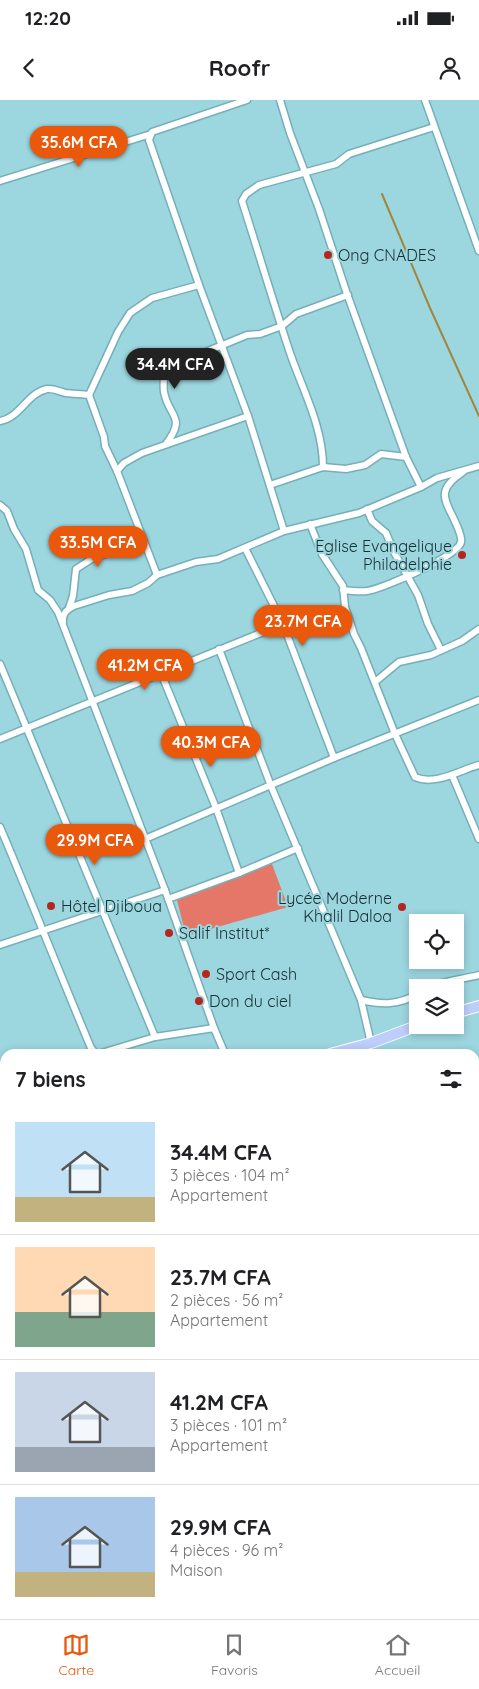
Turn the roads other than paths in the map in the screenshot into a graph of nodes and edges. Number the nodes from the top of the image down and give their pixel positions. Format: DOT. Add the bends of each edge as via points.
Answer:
graph roads {
  1 [pos="247,100"];
  2 [pos="280,100"];
  3 [pos="425,100"];
  4 [pos="434,127"];
  5 [pos="150,134"];
  6 [pos="305,173"];
  7 [pos="0,181"];
  8 [pos="479,251"];
  9 [pos="199,285"];
  10 [pos="348,295"];
  11 [pos="282,326"];
  12 [pos="220,346"];
  13 [pos="90,396"];
  14 [pos="248,416"];
  15 [pos="0,421"];
  16 [pos="166,444"];
  17 [pos="406,457"];
  18 [pos="479,466"];
  19 [pos="323,467"];
  20 [pos="471,468"];
  21 [pos="117,471"];
  22 [pos="270,485"];
  23 [pos="421,487"];
  24 [pos="0,505"];
  25 [pos="367,509"];
  26 [pos="310,524"];
  27 [pos="284,530"];
  28 [pos="144,542"];
  29 [pos="245,548"];
  30 [pos="157,575"];
  31 [pos="409,577"];
  32 [pos="343,590"];
  33 [pos="69,608"];
  34 [pos="282,624"];
  35 [pos="63,627"];
  36 [pos="479,629"];
  37 [pos="218,649"];
  38 [pos="441,650"];
  39 [pos="0,664"];
  40 [pos="161,673"];
  41 [pos="375,682"];
  42 [pos="479,700"];
  43 [pos="91,702"];
  44 [pos="26,728"];
  45 [pos="395,734"];
  46 [pos="0,738"];
  47 [pos="334,758"];
  48 [pos="479,765"];
  49 [pos="452,775"];
  50 [pos="271,786"];
  51 [pos="216,808"];
  52 [pos="0,827"];
  53 [pos="479,838"];
  54 [pos="145,839"];
  55 [pos="298,848"];
  56 [pos="239,872"];
  57 [pos="165,890"];
  58 [pos="168,899"];
  59 [pos="102,911"];
  60 [pos="44,930"];
  61 [pos="0,945"];
  62 [pos="479,975"];
  63 [pos="454,979"];
  64 [pos="409,998"];
  65 [pos="361,1000"];
  66 [pos="479,1006"];
  67 [pos="464,1010"];
  68 [pos="214,1028"];
  69 [pos="409,1029"];
  70 [pos="155,1037"];
  71 [pos="371,1043"];
  72 [pos="92,1049"];
  73 [pos="114,1049"];
  74 [pos="223,1049"];
  75 [pos="349,1049"];
  1 -- 5 [label="street"];
  2 -- 6 [label="street"];
  3 -- 4 [label="street"];
  4 -- 6 [label="street" via="349,154 336,164"];
  4 -- 8 [label="street"];
  5 -- 7 [label="street"];
  5 -- 9 [label="street" via="149,140"];
  6 -- 10 [label="street"];
  6 -- 11 [label="street" via="259,185 242,201"];
  9 -- 12 [label="street"];
  9 -- 13 [label="street" via="152,298 130,313 118,332"];
  10 -- 11 [label="street" via="296,314"];
  10 -- 17 [label="street"];
  11 -- 12 [label="street"];
  11 -- 19 [label="street" via="319,431"];
  12 -- 14 [label="street"];
  12 -- 16 [label="street" via="174,365 164,375 164,392 176,423 175,432"];
  13 -- 15 [label="street" via="49,389 31,398 11,418"];
  13 -- 21 [label="street" via="105,446"];
  14 -- 16 [label="street"];
  14 -- 22 [label="street"];
  16 -- 21 [label="street" via="142,453"];
  17 -- 19 [label="street" via="381,454 365,465 346,469"];
  17 -- 23 [label="street"];
  18 -- 20 [label="street"];
  19 -- 22 [label="street"];
  20 -- 23 [label="street" via="437,478"];
  20 -- 31 [label="street" via="453,479 444,494 461,536 458,548"];
  21 -- 28 [label="street"];
  22 -- 27 [label="street"];
  23 -- 25 [label="street"];
  24 -- 35 [label="street" via="7,510 26,549 38,590 54,606"];
  25 -- 26 [label="street"];
  25 -- 31 [label="street" via="372,520 386,532"];
  26 -- 27 [label="street"];
  26 -- 32 [label="street" via="322,554"];
  27 -- 29 [label="street"];
  28 -- 30 [label="street"];
  28 -- 33 [label="street" via="92,558 76,569"];
  29 -- 30 [label="street" via="218,559 196,562"];
  29 -- 34 [label="street"];
  30 -- 33 [label="street" via="132,591"];
  31 -- 32 [label="street" via="366,591"];
  31 -- 38 [label="street"];
  32 -- 41 [label="street" via="354,634"];
  33 -- 35 [label="street" via="63,615"];
  34 -- 37 [label="street"];
  34 -- 47 [label="street"];
  35 -- 43 [label="street"];
  36 -- 38 [label="street"];
  37 -- 40 [label="street"];
  37 -- 50 [label="street"];
  38 -- 41 [label="street" via="399,662"];
  39 -- 44 [label="street"];
  40 -- 43 [label="street"];
  40 -- 51 [label="street"];
  41 -- 45 [label="street"];
  42 -- 45 [label="street"];
  43 -- 44 [label="street"];
  43 -- 54 [label="street"];
  44 -- 46 [label="street"];
  44 -- 59 [label="street"];
  45 -- 47 [label="street"];
  45 -- 49 [label="street" via="415,777 421,780"];
  47 -- 50 [label="street"];
  48 -- 49 [label="street"];
  49 -- 53 [label="street"];
  50 -- 51 [label="street"];
  50 -- 55 [label="street"];
  51 -- 54 [label="street"];
  51 -- 56 [label="street"];
  52 -- 60 [label="street"];
  54 -- 57 [label="street"];
  55 -- 56 [label="street"];
  55 -- 65 [label="street"];
  56 -- 58 [label="street"];
  57 -- 58 [label="street"];
  57 -- 59 [label="street"];
  58 -- 68 [label="street"];
  59 -- 60 [label="street"];
  59 -- 70 [label="street"];
  60 -- 61 [label="street"];
  60 -- 72 [label="street"];
  62 -- 63 [label="street"];
  64 -- 65 [label="street" via="388,1004"];
  65 -- 71 [label="street"];
  66 -- 67 [label="main road"];
  68 -- 70 [label="street"];
  68 -- 74 [label="street"];
  69 -- 71 [label="main road"];
  70 -- 73 [label="street"];
  71 -- 75 [label="main road"];
}
